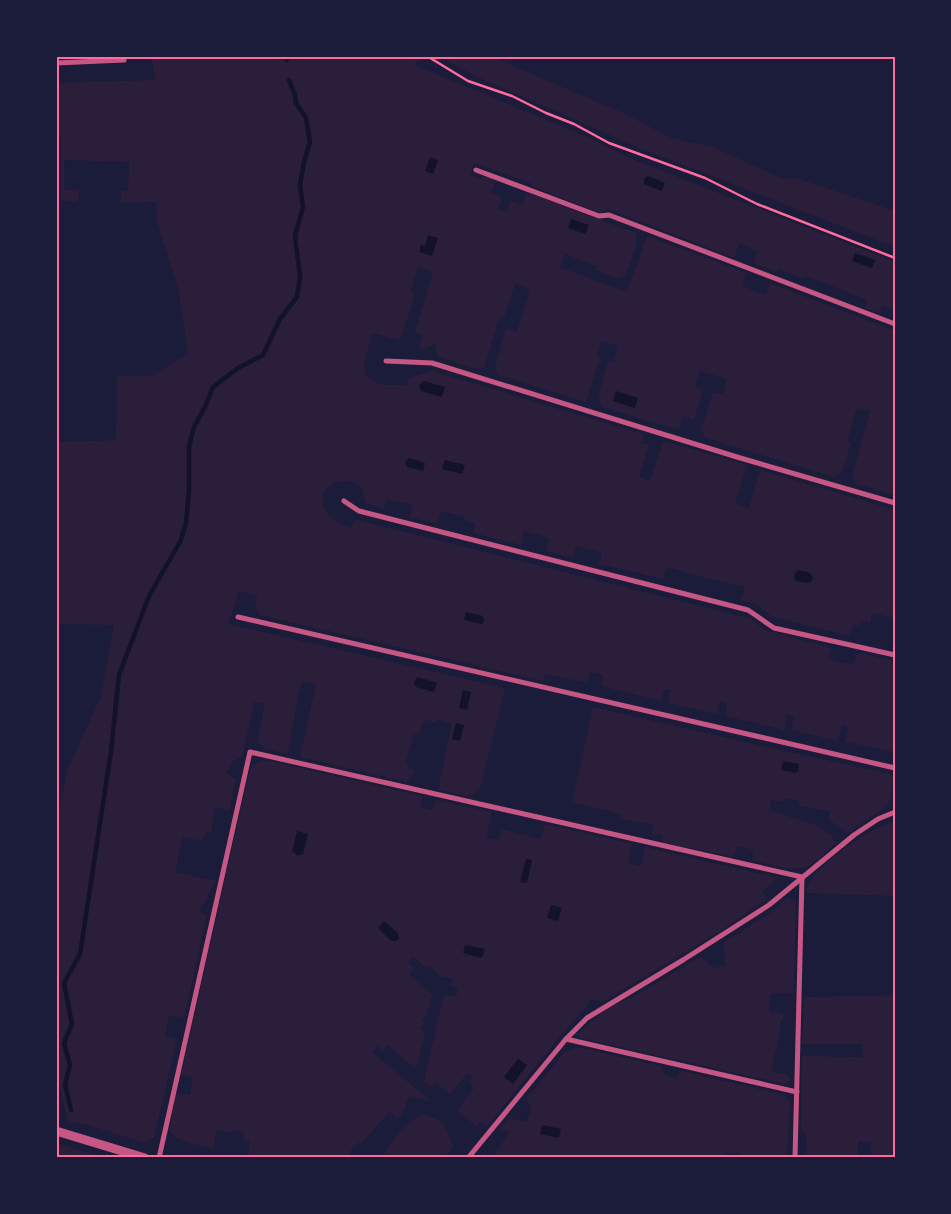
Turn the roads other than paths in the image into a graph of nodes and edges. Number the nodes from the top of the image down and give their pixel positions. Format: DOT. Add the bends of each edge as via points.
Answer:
graph roads {
  1 [pos="124,60"];
  2 [pos="56,63"];
  3 [pos="476,170"];
  4 [pos="895,324"];
  5 [pos="386,361"];
  6 [pos="344,501"];
  7 [pos="895,503"];
  8 [pos="238,617"];
  9 [pos="895,655"];
  10 [pos="895,768"];
  11 [pos="895,812"];
  12 [pos="802,877"];
  13 [pos="566,1039"];
  14 [pos="797,1092"];
  15 [pos="56,1131"];
  16 [pos="145,1158"];
  17 [pos="159,1158"];
  18 [pos="468,1158"];
  19 [pos="795,1158"];
  1 -- 2 [label="street"];
  3 -- 4 [label="street" via="599,216 608,215"];
  5 -- 7 [label="street" via="432,363"];
  6 -- 9 [label="street" via="359,511 748,610 774,628"];
  8 -- 10 [label="street"];
  11 -- 12 [label="street" via="868,825"];
  12 -- 13 [label="street" via="769,905 587,1018"];
  12 -- 14 [label="street"];
  12 -- 17 [label="street" via="250,752"];
  13 -- 14 [label="street"];
  13 -- 18 [label="street"];
  14 -- 19 [label="street"];
  15 -- 16 [label="street"];
}
